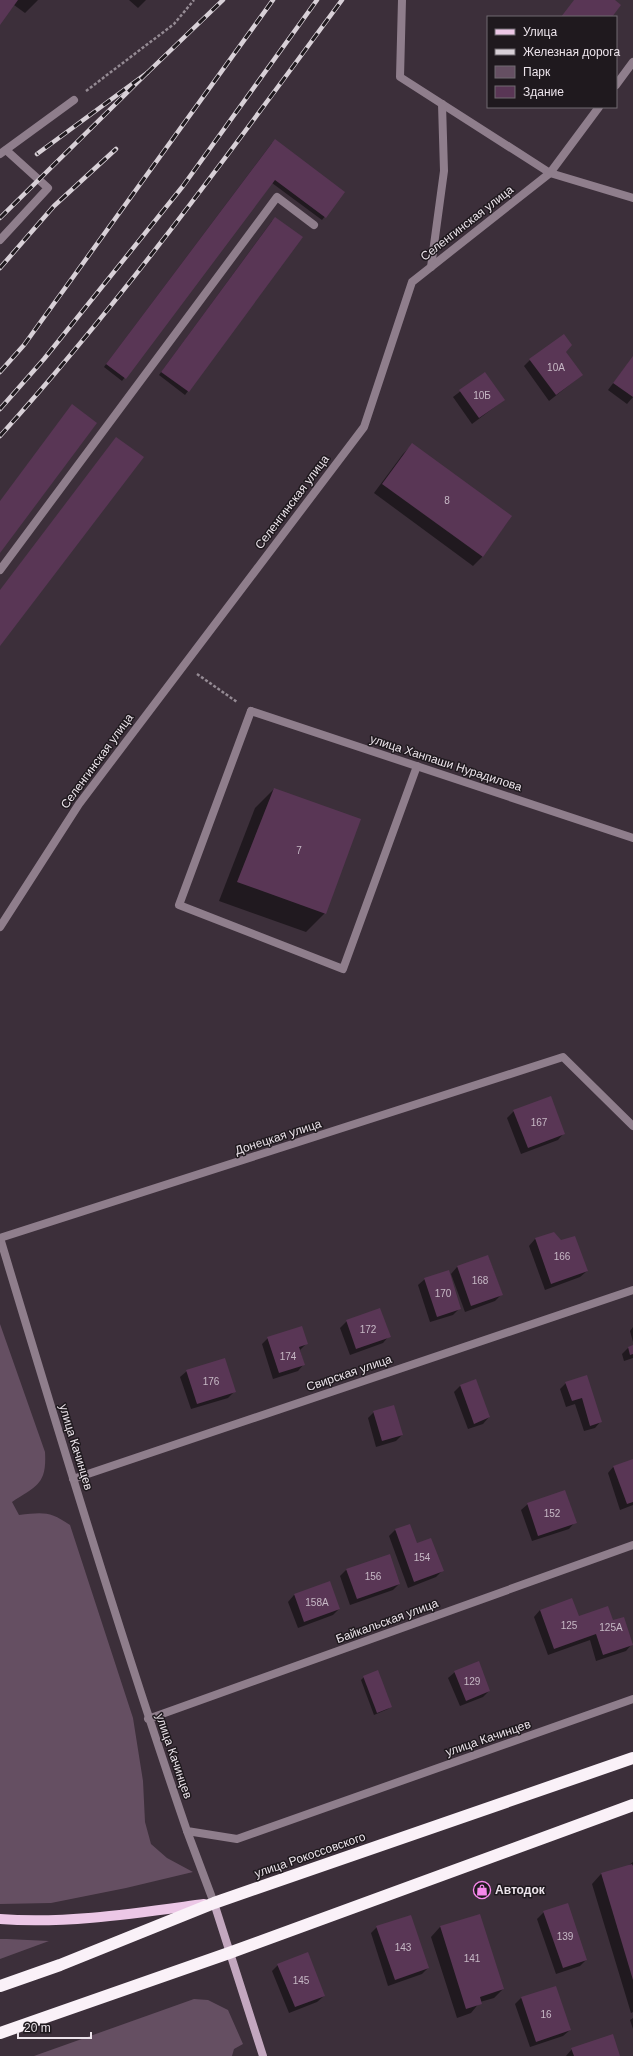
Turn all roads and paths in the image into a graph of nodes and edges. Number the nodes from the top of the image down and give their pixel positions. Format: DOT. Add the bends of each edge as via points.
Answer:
graph roads {
  1 [pos="194,0"];
  2 [pos="402,0"];
  3 [pos="633,62"];
  4 [pos="617,84"];
  5 [pos="74,100"];
  6 [pos="442,104"];
  7 [pos="598,108"];
  8 [pos="3,152"];
  9 [pos="550,173"];
  10 [pos="633,198"];
  11 [pos="314,225"];
  12 [pos="0,240"];
  13 [pos="431,267"];
  14 [pos="0,570"];
  15 [pos="184,665"];
  16 [pos="251,711"];
  17 [pos="417,766"];
  18 [pos="633,838"];
  19 [pos="0,926"];
  20 [pos="633,1126"];
  21 [pos="0,1238"];
  22 [pos="633,1290"];
  23 [pos="72,1479"];
  24 [pos="633,1545"];
  25 [pos="633,1700"];
  26 [pos="148,1719"];
  27 [pos="633,1758"];
  28 [pos="633,1806"];
  29 [pos="186,1831"];
  30 [pos="214,1903"];
  31 [pos="0,1919"];
  32 [pos="229,1953"];
  33 [pos="0,1986"];
  34 [pos="0,2033"];
  35 [pos="263,2056"];
  1 -- 5 [label="path" via="174,24"];
  2 -- 6 [label="street" via="400,77"];
  3 -- 4 [label="street"];
  5 -- 8 [label="street"];
  6 -- 9 [label="street"];
  6 -- 13 [label="street" via="444,172"];
  7 -- 9 [label="street, Селенгинская улица"];
  8 -- 12 [label="street" via="48,188"];
  9 -- 10 [label="street"];
  9 -- 13 [label="street, Селенгинская улица"];
  11 -- 14 [label="street" via="277,198"];
  13 -- 15 [label="street, Селенгинская улица" via="412,282 364,426"];
  15 -- 16 [label="path"];
  15 -- 19 [label="street, Селенгинская улица" via="80,804"];
  16 -- 17 [label="street, улица Ханпаши Нурадилова"];
  16 -- 17 [label="street" via="179,906 343,969"];
  17 -- 18 [label="street, улица Ханпаши Нурадилова"];
  20 -- 21 [label="street, Донецкая улица" via="563,1056"];
  21 -- 23 [label="street, улица Качинцев"];
  22 -- 23 [label="street, Свирская улица"];
  23 -- 26 [label="street, улица Качинцев"];
  24 -- 26 [label="street, Байкальская улица"];
  25 -- 29 [label="street, улица Качинцев" via="237,1839"];
  26 -- 29 [label="street, улица Качинцев"];
  27 -- 30 [label="highway, улица Рокоссовского"];
  28 -- 32 [label="highway"];
  29 -- 30 [label="street"];
  30 -- 31 [label="main road" via="107,1916 39,1920"];
  30 -- 32 [label="main road"];
  30 -- 33 [label="highway, улица Рокоссовского" via="60,1965"];
  32 -- 34 [label="highway"];
  32 -- 35 [label="main road"];
}
